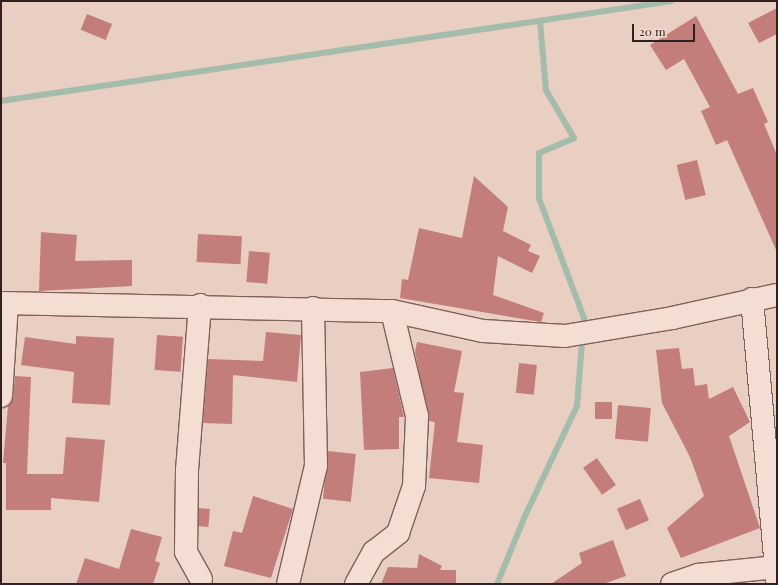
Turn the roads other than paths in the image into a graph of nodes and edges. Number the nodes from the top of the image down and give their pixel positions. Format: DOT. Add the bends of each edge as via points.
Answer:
graph roads {
  1 [pos="777,294"];
  2 [pos="752,299"];
  3 [pos="4,303"];
  4 [pos="200,305"];
  5 [pos="313,308"];
  6 [pos="392,311"];
  7 [pos="1,396"];
  8 [pos="776,572"];
  9 [pos="201,579"];
  10 [pos="700,580"];
  11 [pos="288,584"];
  12 [pos="356,584"];
  13 [pos="672,584"];
  1 -- 2 [label="street"];
  2 -- 6 [label="street" via="592,334 565,336 483,330"];
  2 -- 8 [label="street"];
  3 -- 4 [label="street"];
  3 -- 7 [label="street"];
  4 -- 5 [label="street"];
  4 -- 9 [label="street" via="187,470 186,552"];
  5 -- 6 [label="street"];
  5 -- 11 [label="street" via="316,466"];
  6 -- 12 [label="street" via="417,416 414,486 398,533 374,552"];
  8 -- 10 [label="street"];
  10 -- 13 [label="street"];
}
